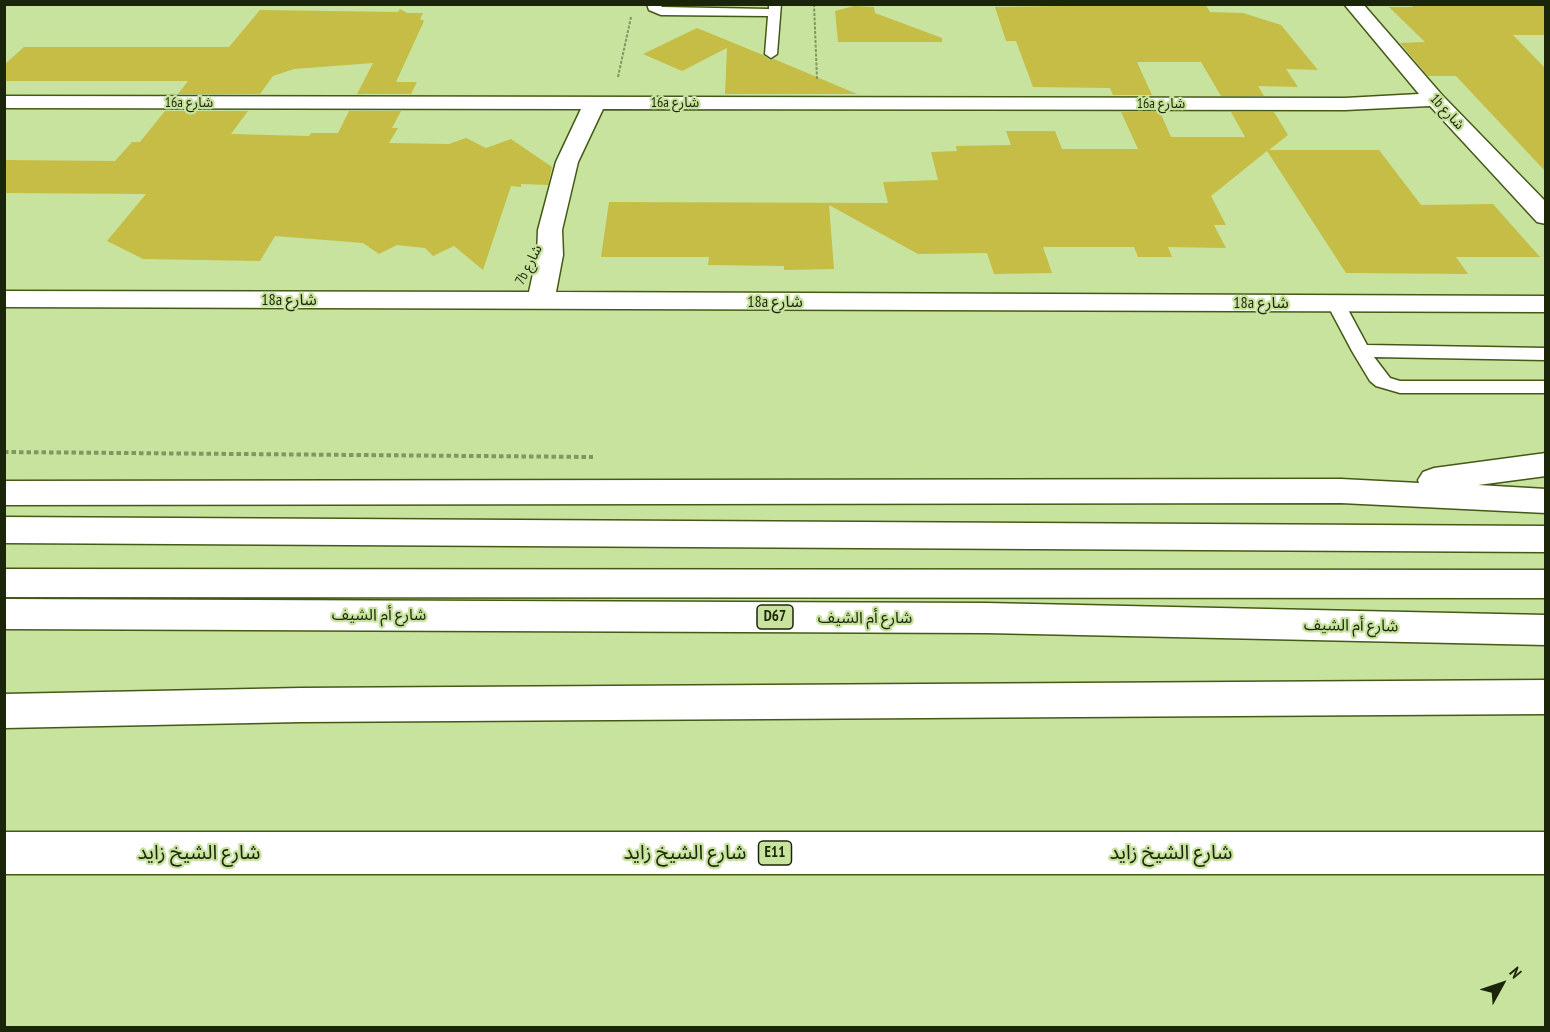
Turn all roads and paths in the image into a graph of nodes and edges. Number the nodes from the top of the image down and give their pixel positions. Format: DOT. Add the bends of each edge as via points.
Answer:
graph roads {
  1 [pos="653,4"];
  2 [pos="814,4"];
  3 [pos="1353,4"];
  4 [pos="774,9"];
  5 [pos="632,15"];
  6 [pos="771,54"];
  7 [pos="4,102"];
  8 [pos="569,103"];
  9 [pos="604,103"];
  10 [pos="817,104"];
  11 [pos="1441,106"];
  12 [pos="567,162"];
  13 [pos="1545,217"];
  14 [pos="550,230"];
  15 [pos="4,299"];
  16 [pos="511,301"];
  17 [pos="541,301"];
  18 [pos="1336,304"];
  19 [pos="1545,304"];
  20 [pos="1361,351"];
  21 [pos="1545,354"];
  22 [pos="1545,387"];
  23 [pos="1545,464"];
  24 [pos="1341,491"];
  25 [pos="4,492"];
  26 [pos="1545,501"];
  27 [pos="9,530"];
  28 [pos="1545,539"];
  29 [pos="4,583"];
  30 [pos="1545,584"];
  31 [pos="4,614"];
  32 [pos="1545,630"];
  33 [pos="1545,697"];
  34 [pos="4,711"];
  35 [pos="4,853"];
  36 [pos="1545,853"];
  1 -- 4 [label="lane" via="653,8 661,11"];
  2 -- 10 [label="path"];
  3 -- 11 [label="main road, 1b شارع"];
  4 -- 6 [label="lane"];
  5 -- 9 [label="path"];
  7 -- 8 [label="main road, 16a شارع"];
  8 -- 9 [label="main road, 16a شارع"];
  8 -- 12 [label="main road, 7b شارع" via="564,140"];
  9 -- 10 [label="main road, 16a شارع"];
  9 -- 12 [label="main road, 7b شارع"];
  10 -- 11 [label="main road, 16a شارع"];
  11 -- 13 [label="main road, 1b شارع"];
  12 -- 14 [label="main road, 7b شارع"];
  14 -- 16 [label="main road, 7b شارع" via="538,245"];
  14 -- 17 [label="main road, 7b شارع" via="550,255"];
  15 -- 16 [label="main road, 18a شارع"];
  16 -- 17 [label="main road, 18a شارع"];
  17 -- 18 [label="main road, 18a شارع"];
  18 -- 19 [label="main road, 18a شارع"];
  18 -- 20 [label="lane"];
  20 -- 21 [label="lane"];
  20 -- 22 [label="lane" via="1377,377 1400,387"];
  23 -- 24 [label="main road"];
  24 -- 25 [label="main road"];
  24 -- 26 [label="main road"];
  27 -- 28 [label="main road"];
  29 -- 30 [label="main road, D67"];
  31 -- 32 [label="main road, شارع أم الشيف / D67" via="974,618"];
  33 -- 34 [label="main road" via="325,705"];
  35 -- 36 [label="main road, شارع الشيخ زايد / E11"];
}
